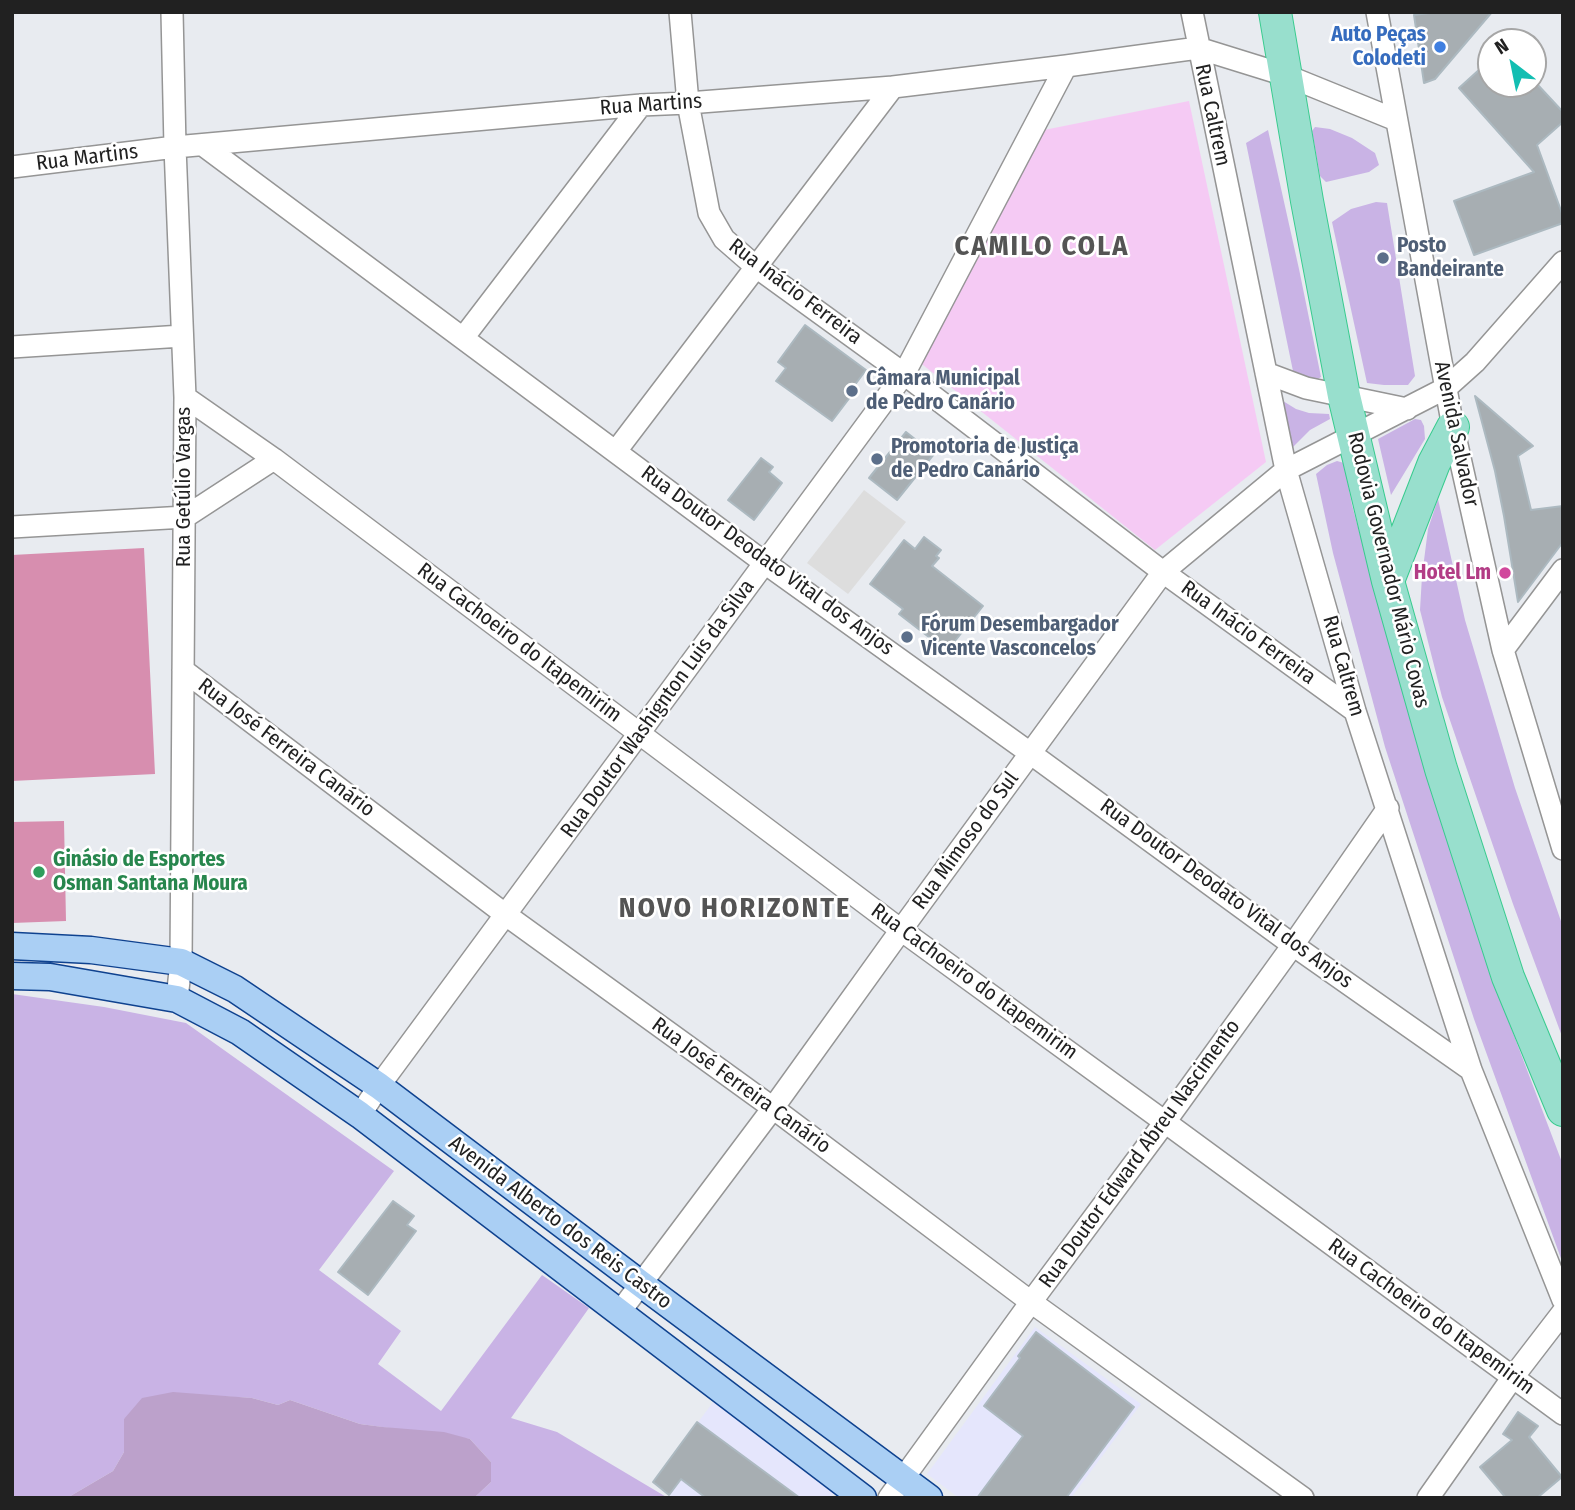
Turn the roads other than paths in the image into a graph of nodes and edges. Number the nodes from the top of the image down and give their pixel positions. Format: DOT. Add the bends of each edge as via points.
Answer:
graph roads {
  1 [pos="172,12"];
  2 [pos="680,12"];
  3 [pos="1192,12"];
  4 [pos="1275,12"];
  5 [pos="1377,12"];
  6 [pos="1198,48"];
  7 [pos="1066,66"];
  8 [pos="1285,75"];
  9 [pos="892,87"];
  10 [pos="688,103"];
  11 [pos="641,105"];
  12 [pos="1396,120"];
  13 [pos="204,145"];
  14 [pos="175,147"];
  15 [pos="12,167"];
  16 [pos="1563,262"];
  17 [pos="755,265"];
  18 [pos="181,335"];
  19 [pos="463,338"];
  20 [pos="12,347"];
  21 [pos="1266,373"];
  22 [pos="904,374"];
  23 [pos="1446,388"];
  24 [pos="1345,396"];
  25 [pos="185,397"];
  26 [pos="1407,409"];
  27 [pos="1454,427"];
  28 [pos="1353,434"];
  29 [pos="616,450"];
  30 [pos="274,460"];
  31 [pos="1286,470"];
  32 [pos="185,517"];
  33 [pos="12,527"];
  34 [pos="765,562"];
  35 [pos="1563,570"];
  36 [pos="1163,572"];
  37 [pos="1388,581"];
  38 [pos="1503,649"];
  39 [pos="183,670"];
  40 [pos="1355,711"];
  41 [pos="639,734"];
  42 [pos="1030,753"];
  43 [pos="1388,808"];
  44 [pos="1563,849"];
  45 [pos="506,915"];
  46 [pos="901,930"];
  47 [pos="1293,945"];
  48 [pos="12,946"];
  49 [pos="181,962"];
  50 [pos="12,976"];
  51 [pos="177,999"];
  52 [pos="1471,1070"];
  53 [pos="379,1086"];
  54 [pos="773,1108"];
  55 [pos="1563,1110"];
  56 [pos="360,1115"];
  57 [pos="1165,1122"];
  58 [pos="641,1284"];
  59 [pos="1563,1300"];
  60 [pos="1031,1302"];
  61 [pos="1563,1312"];
  62 [pos="619,1313"];
  63 [pos="1513,1377"];
  64 [pos="1563,1414"];
  65 [pos="896,1488"];
  66 [pos="863,1498"];
  67 [pos="929,1498"];
  68 [pos="1303,1498"];
  69 [pos="1428,1498"];
  1 -- 14 [label="street, Rua Getúlio Vargas"];
  2 -- 10 [label="street, Rua Inácio Ferreira"];
  3 -- 6 [label="street, Rua Caltrem"];
  4 -- 8 [label="highway, Rodovia Governador Mário Covas"];
  5 -- 12 [label="street, Avenida Salvador"];
  6 -- 7 [label="street, Rua Martins"];
  6 -- 8 [label="street, Rua Martins"];
  6 -- 21 [label="street, Rua Caltrem"];
  7 -- 9 [label="street, Rua Martins"];
  7 -- 22 [label="street, Rua Doutor Washignton Luis da Silva"];
  8 -- 12 [label="street, Rua Martins"];
  8 -- 24 [label="highway, Rodovia Governador Mário Covas"];
  9 -- 10 [label="street, Rua Martins"];
  9 -- 17 [label="street"];
  10 -- 11 [label="street, Rua Martins"];
  10 -- 17 [label="street, Rua Inácio Ferreira" via="709,213 724,239"];
  11 -- 13 [label="street, Rua Martins"];
  11 -- 19 [label="street"];
  12 -- 23 [label="street, Avenida Salvador"];
  13 -- 14 [label="street, Rua Martins"];
  13 -- 19 [label="street, Rua Doutor Deodato Vital dos Anjos"];
  14 -- 15 [label="street, Rua Martins"];
  14 -- 18 [label="street, Rua Getúlio Vargas"];
  16 -- 23 [label="street, Rua Mimoso do Sul" via="1475,362"];
  17 -- 22 [label="street, Rua Inácio Ferreira"];
  17 -- 29 [label="street"];
  18 -- 20 [label="street"];
  18 -- 25 [label="street, Rua Getúlio Vargas"];
  19 -- 29 [label="street, Rua Doutor Deodato Vital dos Anjos"];
  21 -- 24 [label="street"];
  21 -- 31 [label="street, Rua Caltrem"];
  22 -- 34 [label="street, Rua Doutor Washignton Luis da Silva"];
  22 -- 36 [label="street, Rua Inácio Ferreira"];
  23 -- 26 [label="street, Rua Mimoso do Sul"];
  23 -- 27 [label="street, Avenida Salvador"];
  24 -- 26 [label="street"];
  24 -- 28 [label="highway, Rodovia Governador Mário Covas"];
  25 -- 30 [label="street, Rua Cachoeiro do Itapemirim"];
  25 -- 32 [label="street, Rua Getúlio Vargas"];
  26 -- 28 [label="street, Rua Mimoso do Sul"];
  27 -- 37 [label="highway" via="1434,463"];
  27 -- 38 [label="street, Avenida Salvador"];
  28 -- 31 [label="street, Rua Mimoso do Sul"];
  28 -- 37 [label="highway, Rodovia Governador Mário Covas"];
  29 -- 34 [label="street, Rua Doutor Deodato Vital dos Anjos"];
  30 -- 32 [label="street"];
  30 -- 41 [label="street, Rua Cachoeiro do Itapemirim"];
  31 -- 36 [label="street, Rua Mimoso do Sul"];
  31 -- 40 [label="street, Rua Caltrem"];
  32 -- 33 [label="street"];
  32 -- 39 [label="street, Rua Getúlio Vargas"];
  34 -- 41 [label="street, Rua Doutor Washignton Luis da Silva"];
  34 -- 42 [label="street, Rua Doutor Deodato Vital dos Anjos"];
  35 -- 38 [label="street"];
  36 -- 40 [label="street, Rua Inácio Ferreira"];
  36 -- 42 [label="street, Rua Mimoso do Sul"];
  37 -- 55 [label="highway, Rodovia Governador Mário Covas" via="1507,977"];
  38 -- 44 [label="street, Avenida Salvador"];
  39 -- 45 [label="street, Rua José Ferreira Canário"];
  39 -- 49 [label="street, Rua Getúlio Vargas"];
  40 -- 43 [label="street, Rua Caltrem"];
  41 -- 45 [label="street, Rua Doutor Washignton Luis da Silva"];
  41 -- 46 [label="street, Rua Cachoeiro do Itapemirim"];
  42 -- 46 [label="street, Rua Mimoso do Sul"];
  42 -- 47 [label="street, Rua Doutor Deodato Vital dos Anjos"];
  43 -- 47 [label="street, Rua Doutor Edward Abreu Nascimento"];
  43 -- 52 [label="street, Rua Caltrem"];
  45 -- 53 [label="street, Rua Doutor Washignton Luis da Silva"];
  45 -- 54 [label="street, Rua José Ferreira Canário"];
  46 -- 54 [label="street, Rua Mimoso do Sul"];
  46 -- 57 [label="street, Rua Cachoeiro do Itapemirim"];
  47 -- 52 [label="street, Rua Doutor Deodato Vital dos Anjos"];
  47 -- 57 [label="street, Rua Doutor Edward Abreu Nascimento"];
  48 -- 49 [label="main road, Avenida Alberto dos Reis Castro" via="92,950"];
  49 -- 51 [label="street, Rua Getúlio Vargas"];
  49 -- 53 [label="main road, Avenida Alberto dos Reis Castro" via="234,989"];
  50 -- 51 [label="main road, Avenida Alberto dos Reis Castro" via="50,977"];
  51 -- 56 [label="main road, Avenida Alberto dos Reis Castro" via="240,1032"];
  52 -- 59 [label="street, Rua Caltrem"];
  53 -- 56 [label="street, Rua Doutor Washignton Luis da Silva"];
  53 -- 58 [label="main road, Avenida Alberto dos Reis Castro"];
  54 -- 58 [label="street, Rua Mimoso do Sul"];
  54 -- 60 [label="street, Rua José Ferreira Canário"];
  56 -- 62 [label="main road, Avenida Alberto dos Reis Castro"];
  57 -- 60 [label="street, Rua Doutor Edward Abreu Nascimento"];
  57 -- 63 [label="street, Rua Cachoeiro do Itapemirim"];
  58 -- 62 [label="street, Rua Mimoso do Sul"];
  58 -- 65 [label="main road, Avenida Alberto dos Reis Castro"];
  60 -- 65 [label="street, Rua Doutor Edward Abreu Nascimento"];
  60 -- 68 [label="street, Rua José Ferreira Canário"];
  61 -- 63 [label="street"];
  62 -- 66 [label="main road, Avenida Alberto dos Reis Castro"];
  63 -- 64 [label="street, Rua Cachoeiro do Itapemirim"];
  63 -- 69 [label="street"];
  65 -- 67 [label="main road, Avenida Alberto dos Reis Castro"];
}
